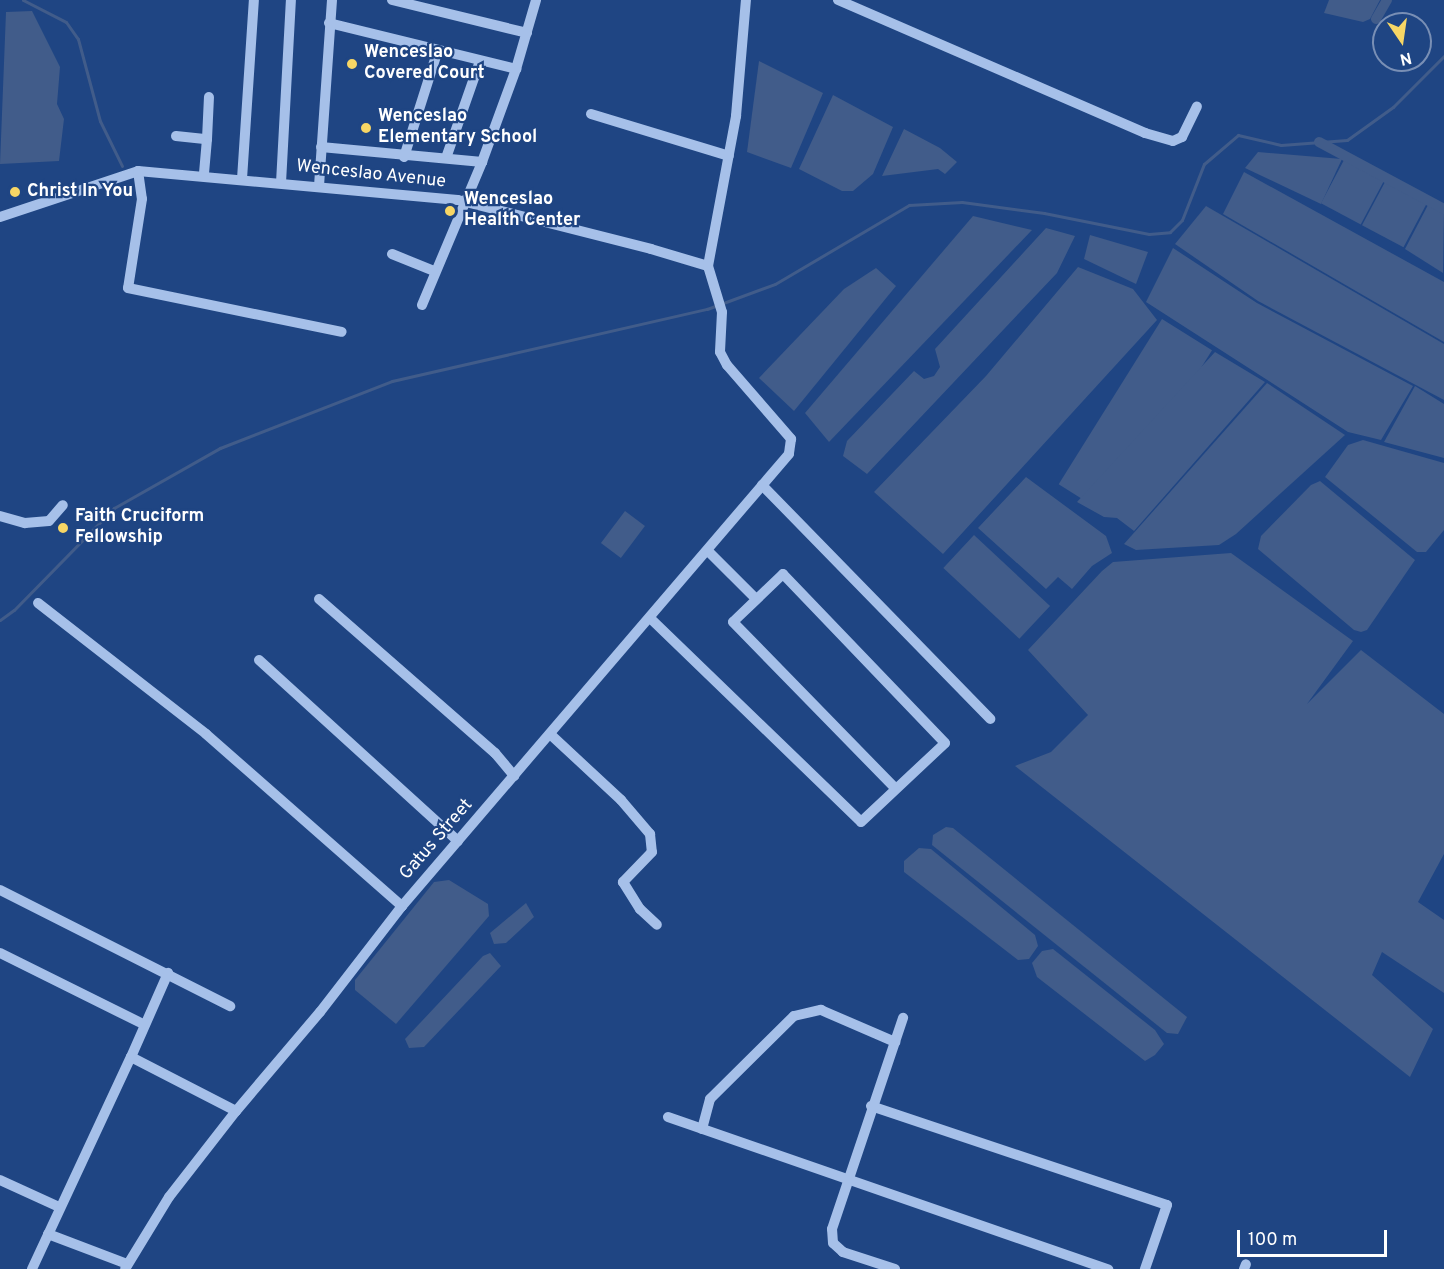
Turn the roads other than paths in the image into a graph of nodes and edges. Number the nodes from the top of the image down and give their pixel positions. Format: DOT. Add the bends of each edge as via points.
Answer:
graph roads {
  1 [pos="254,0"];
  2 [pos="291,0"];
  3 [pos="332,0"];
  4 [pos="392,0"];
  5 [pos="536,0"];
  6 [pos="746,0"];
  7 [pos="838,0"];
  8 [pos="330,23"];
  9 [pos="527,33"];
  10 [pos="438,50"];
  11 [pos="480,61"];
  12 [pos="516,69"];
  13 [pos="209,97"];
  14 [pos="1197,106"];
  15 [pos="591,114"];
  16 [pos="176,135"];
  17 [pos="207,139"];
  18 [pos="321,147"];
  19 [pos="729,156"];
  20 [pos="404,158"];
  21 [pos="446,158"];
  22 [pos="482,162"];
  23 [pos="138,171"];
  24 [pos="204,176"];
  25 [pos="242,179"];
  26 [pos="281,183"];
  27 [pos="319,186"];
  28 [pos="467,202"];
  29 [pos="0,217"];
  30 [pos="392,254"];
  31 [pos="708,266"];
  32 [pos="435,271"];
  33 [pos="422,305"];
  34 [pos="342,332"];
  35 [pos="762,485"];
  36 [pos="63,505"];
  37 [pos="0,516"];
  38 [pos="708,551"];
  39 [pos="319,599"];
  40 [pos="756,599"];
  41 [pos="38,603"];
  42 [pos="650,618"];
  43 [pos="259,660"];
  44 [pos="990,719"];
  45 [pos="550,734"];
  46 [pos="514,776"];
  47 [pos="896,788"];
  48 [pos="458,841"];
  49 [pos="0,890"];
  50 [pos="402,906"];
  51 [pos="657,925"];
  52 [pos="0,953"];
  53 [pos="168,974"];
  54 [pos="230,1006"];
  55 [pos="903,1018"];
  56 [pos="143,1023"];
  57 [pos="895,1042"];
  58 [pos="131,1057"];
  59 [pos="871,1106"];
  60 [pos="236,1111"];
  61 [pos="668,1117"];
  62 [pos="702,1129"];
  63 [pos="848,1179"];
  64 [pos="0,1180"];
  65 [pos="59,1207"];
  66 [pos="48,1234"];
  67 [pos="126,1266"];
  68 [pos="32,1269"];
  69 [pos="895,1269"];
  70 [pos="1108,1269"];
  71 [pos="1145,1269"];
  1 -- 25 [label="street"];
  2 -- 26 [label="street"];
  3 -- 8 [label="street"];
  4 -- 9 [label="street"];
  5 -- 9 [label="street"];
  6 -- 19 [label="street"];
  7 -- 14 [label="street" via="1145,133 1173,141 1182,137"];
  8 -- 10 [label="street"];
  8 -- 18 [label="street"];
  9 -- 12 [label="street"];
  10 -- 11 [label="street"];
  10 -- 20 [label="street"];
  11 -- 12 [label="street"];
  11 -- 21 [label="street"];
  12 -- 22 [label="street"];
  13 -- 17 [label="street"];
  15 -- 19 [label="street"];
  16 -- 17 [label="street"];
  17 -- 24 [label="street"];
  18 -- 20 [label="street"];
  18 -- 27 [label="street"];
  19 -- 31 [label="street"];
  20 -- 21 [label="street"];
  21 -- 22 [label="street"];
  22 -- 28 [label="street"];
  23 -- 24 [label="street, Wenceslao Avenue"];
  23 -- 29 [label="street, Wenceslao Avenue"];
  23 -- 34 [label="street" via="142,199 128,288"];
  24 -- 25 [label="street, Wenceslao Avenue"];
  25 -- 26 [label="street, Wenceslao Avenue"];
  26 -- 27 [label="street, Wenceslao Avenue"];
  27 -- 28 [label="street, Wenceslao Avenue"];
  28 -- 31 [label="street, Wenceslao Avenue"];
  28 -- 32 [label="street"];
  30 -- 32 [label="street"];
  31 -- 35 [label="street, Gatus Street" via="722,312 720,352 727,365 784,426 792,446"];
  32 -- 33 [label="street"];
  35 -- 38 [label="street, Gatus Street"];
  35 -- 44 [label="street"];
  36 -- 37 [label="street" via="49,521 26,523"];
  38 -- 40 [label="street"];
  38 -- 42 [label="street, Gatus Street"];
  39 -- 46 [label="street" via="495,753"];
  40 -- 47 [label="street" via="734,622"];
  40 -- 47 [label="street" via="783,574 945,743"];
  41 -- 50 [label="street" via="206,734"];
  42 -- 45 [label="street, Gatus Street"];
  42 -- 47 [label="street" via="861,822"];
  43 -- 48 [label="street"];
  45 -- 46 [label="street, Gatus Street"];
  45 -- 51 [label="street" via="621,800 650,834 652,852 623,882 640,909"];
  46 -- 48 [label="street, Gatus Street"];
  48 -- 50 [label="street, Gatus Street"];
  49 -- 53 [label="street"];
  50 -- 60 [label="street, Gatus Street"];
  52 -- 56 [label="street"];
  53 -- 54 [label="street"];
  53 -- 56 [label="street"];
  55 -- 57 [label="street"];
  56 -- 58 [label="street"];
  57 -- 59 [label="street"];
  57 -- 62 [label="street" via="821,1010 794,1016 710,1099"];
  58 -- 60 [label="street"];
  58 -- 65 [label="street"];
  59 -- 63 [label="street"];
  59 -- 71 [label="street" via="1167,1205"];
  60 -- 67 [label="street, Gatus Street" via="169,1197"];
  61 -- 62 [label="street"];
  62 -- 63 [label="street" via="767,1148"];
  63 -- 69 [label="street" via="832,1229 833,1244 843,1252"];
  63 -- 70 [label="street"];
  64 -- 65 [label="street"];
  65 -- 66 [label="street"];
  66 -- 67 [label="street"];
  66 -- 68 [label="street"];
}
